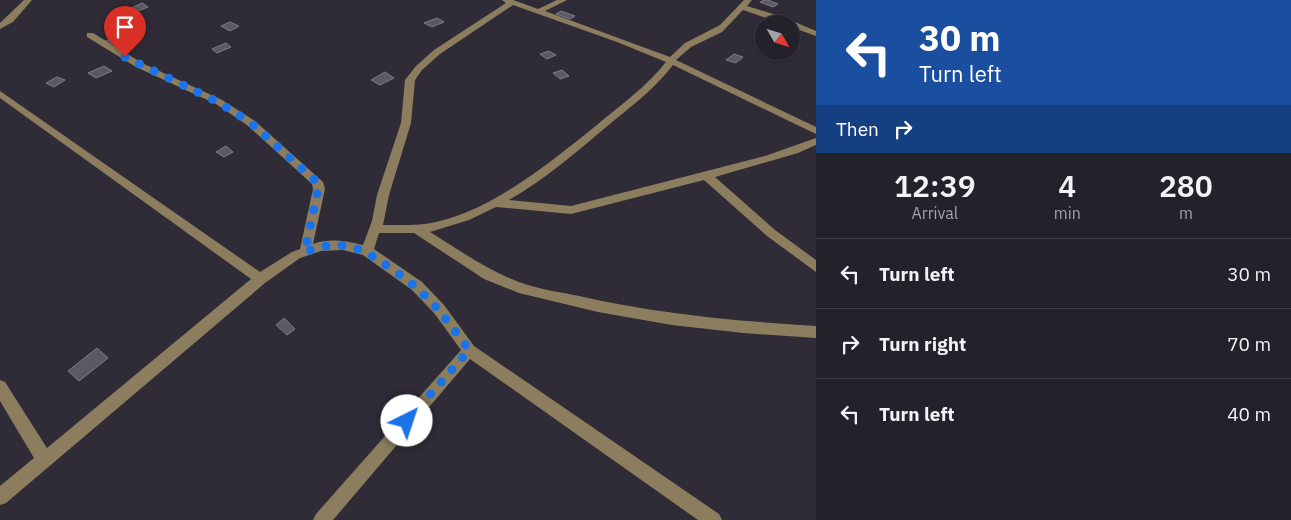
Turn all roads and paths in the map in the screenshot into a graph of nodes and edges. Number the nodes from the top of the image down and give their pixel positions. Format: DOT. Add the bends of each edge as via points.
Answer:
graph roads {
  1 [pos="28,0"];
  2 [pos="563,0"];
  3 [pos="748,0"];
  4 [pos="509,1"];
  5 [pos="741,7"];
  6 [pos="538,12"];
  7 [pos="0,28"];
  8 [pos="816,34"];
  9 [pos="90,35"];
  10 [pos="672,61"];
  11 [pos="2,97"];
  12 [pos="816,133"];
  13 [pos="707,176"];
  14 [pos="493,203"];
  15 [pos="375,229"];
  16 [pos="416,229"];
  17 [pos="367,251"];
  18 [pos="305,252"];
  19 [pos="816,267"];
  20 [pos="260,279"];
  21 [pos="816,332"];
  22 [pos="469,350"];
  23 [pos="0,387"];
  24 [pos="44,460"];
  25 [pos="0,497"];
  26 [pos="322,520"];
  27 [pos="714,520"];
  1 -- 7 [label="street"];
  2 -- 6 [label="street"];
  3 -- 5 [label="street"];
  4 -- 6 [label="street"];
  4 -- 15 [label="street" via="437,52 410,80 406,123"];
  5 -- 8 [label="street"];
  5 -- 10 [label="street" via="728,23 690,43"];
  6 -- 10 [label="street"];
  9 -- 18 [label="street" via="139,65 218,102 251,123 317,182"];
  10 -- 12 [label="street"];
  10 -- 14 [label="street" via="658,78 578,147"];
  11 -- 20 [label="street"];
  12 -- 13 [label="street" via="777,157"];
  13 -- 14 [label="street" via="571,210"];
  13 -- 19 [label="street"];
  14 -- 16 [label="street" via="442,225"];
  15 -- 16 [label="street"];
  15 -- 17 [label="street"];
  16 -- 21 [label="street" via="489,274 519,288 672,318"];
  17 -- 18 [label="street" via="343,245 320,246"];
  17 -- 22 [label="street" via="417,286 439,309"];
  18 -- 20 [label="street"];
  20 -- 24 [label="street"];
  22 -- 26 [label="street"];
  22 -- 27 [label="street"];
  23 -- 24 [label="street"];
  24 -- 25 [label="street"];
}
